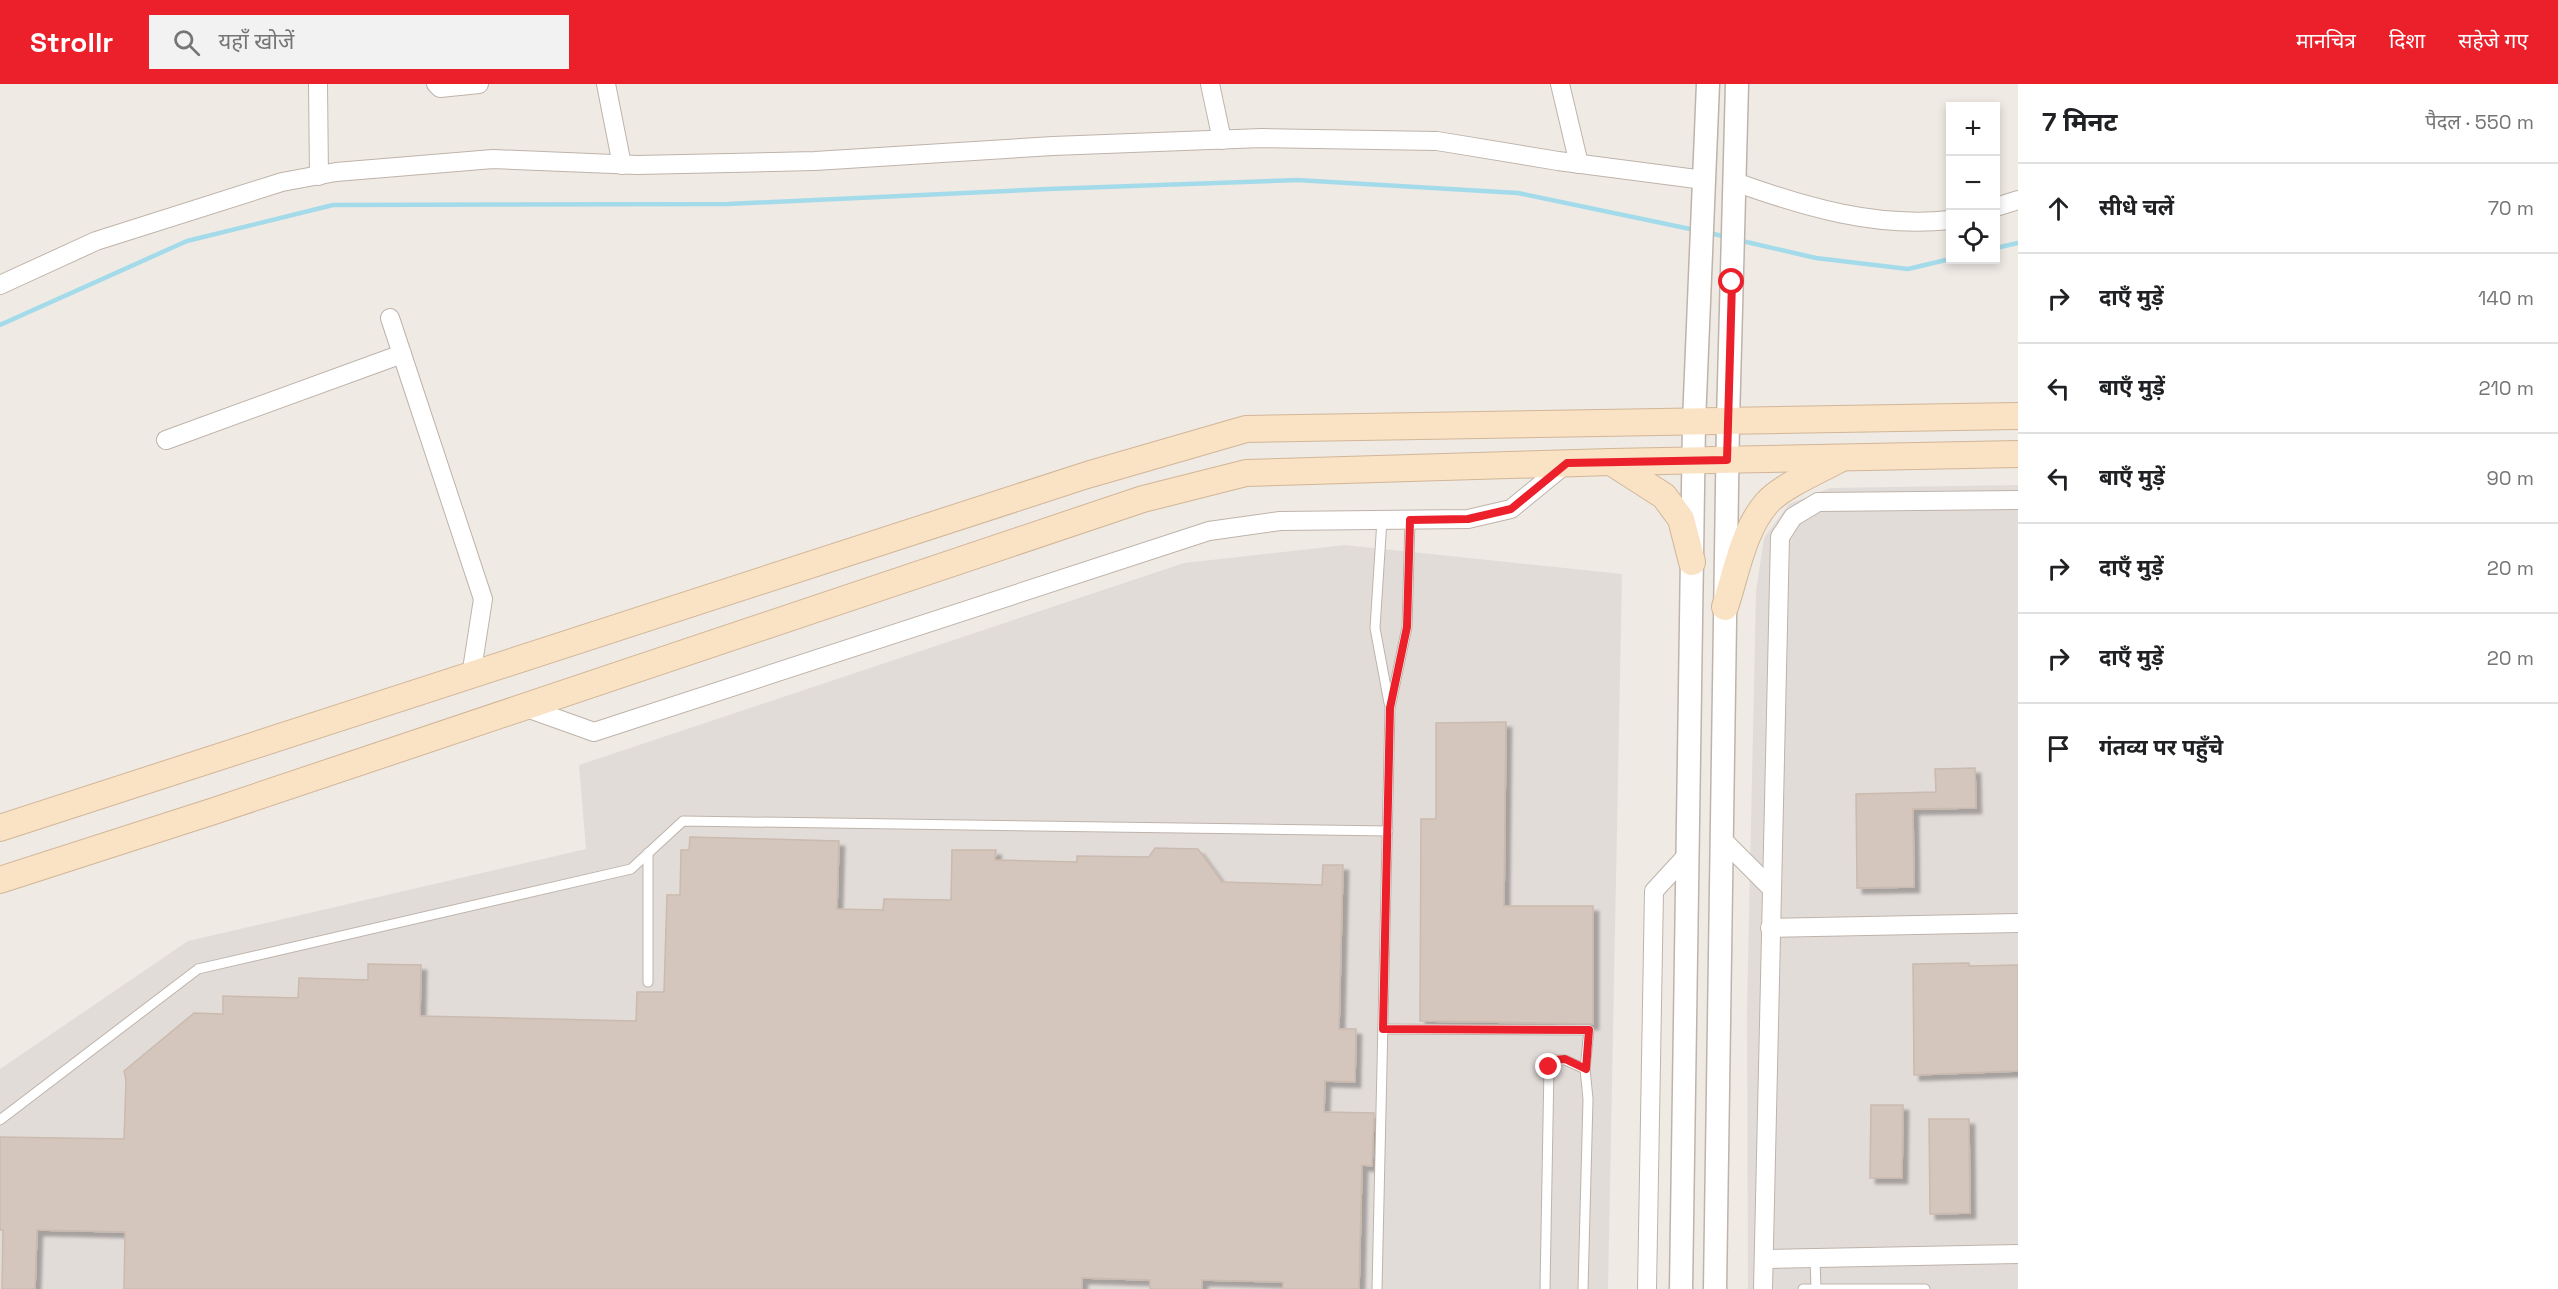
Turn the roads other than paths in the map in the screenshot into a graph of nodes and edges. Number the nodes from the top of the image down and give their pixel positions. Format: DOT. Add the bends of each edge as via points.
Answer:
graph roads {
  1 [pos="318,84"];
  2 [pos="436,84"];
  3 [pos="479,84"];
  4 [pos="606,84"];
  5 [pos="1210,84"];
  6 [pos="1560,84"];
  7 [pos="1708,84"];
  8 [pos="1737,84"];
  9 [pos="1222,140"];
  10 [pos="1579,164"];
  11 [pos="622,165"];
  12 [pos="319,176"];
  13 [pos="1735,182"];
  14 [pos="1704,190"];
  15 [pos="2018,200"];
  16 [pos="2000,205"];
  17 [pos="1946,220"];
  18 [pos="0,285"];
  19 [pos="390,318"];
  20 [pos="402,354"];
  21 [pos="2018,416"];
  22 [pos="1728,421"];
  23 [pos="1694,422"];
  24 [pos="166,440"];
  25 [pos="2018,454"];
  26 [pos="1843,457"];
  27 [pos="1694,460"];
  28 [pos="1727,460"];
  29 [pos="1611,462"];
  30 [pos="1567,463"];
  31 [pos="2018,500"];
  32 [pos="1382,520"];
  33 [pos="1410,520"];
  34 [pos="1692,562"];
  35 [pos="1725,607"];
  36 [pos="471,676"];
  37 [pos="524,707"];
  38 [pos="1390,708"];
  39 [pos="0,828"];
  40 [pos="1388,831"];
  41 [pos="1722,839"];
  42 [pos="648,853"];
  43 [pos="1688,854"];
  44 [pos="0,880"];
  45 [pos="1771,888"];
  46 [pos="2018,923"];
  47 [pos="1770,928"];
  48 [pos="648,982"];
  49 [pos="1383,1029"];
  50 [pos="1586,1069"];
  51 [pos="0,1120"];
  52 [pos="2018,1254"];
  53 [pos="1815,1258"];
  54 [pos="1764,1259"];
  55 [pos="1715,1260"];
  56 [pos="1377,1289"];
  57 [pos="1545,1289"];
  58 [pos="1583,1289"];
  59 [pos="1647,1289"];
  60 [pos="1681,1289"];
  61 [pos="1715,1289"];
  62 [pos="1724,1289"];
  63 [pos="1763,1289"];
  64 [pos="1803,1289"];
  65 [pos="1816,1289"];
  66 [pos="1925,1289"];
  1 -- 12 [label="street"];
  2 -- 3 [label="street" via="440,88"];
  4 -- 11 [label="street"];
  5 -- 9 [label="street"];
  6 -- 10 [label="street"];
  7 -- 14 [label="street"];
  8 -- 13 [label="street"];
  9 -- 10 [label="street" via="1437,141"];
  9 -- 11 [label="street" via="815,160"];
  10 -- 14 [label="street"];
  11 -- 12 [label="street" via="493,159"];
  12 -- 18 [label="street" via="282,182 96,241"];
  13 -- 17 [label="street" via="1791,202 1869,220"];
  13 -- 22 [label="street"];
  14 -- 23 [label="street"];
  15 -- 16 [label="street"];
  19 -- 20 [label="street"];
  20 -- 24 [label="street"];
  20 -- 36 [label="street" via="483,599"];
  21 -- 22 [label="main road"];
  22 -- 23 [label="main road"];
  22 -- 28 [label="street"];
  23 -- 27 [label="street"];
  23 -- 36 [label="main road" via="1246,429 1087,475"];
  25 -- 26 [label="main road"];
  26 -- 28 [label="main road"];
  26 -- 35 [label="main road" via="1766,503 1748,535"];
  27 -- 28 [label="main road"];
  27 -- 29 [label="main road"];
  27 -- 34 [label="street"];
  28 -- 35 [label="street"];
  29 -- 30 [label="main road"];
  29 -- 34 [label="main road" via="1664,496 1681,519"];
  30 -- 33 [label="street" via="1511,509 1468,519"];
  30 -- 37 [label="main road" via="1246,473 1143,499"];
  31 -- 45 [label="street" via="1818,502 1793,517 1780,537"];
  32 -- 33 [label="street"];
  32 -- 37 [label="street" via="1280,521 1209,531 594,732"];
  32 -- 38 [label="lane" via="1375,628"];
  33 -- 38 [label="lane" via="1407,627"];
  34 -- 43 [label="street"];
  35 -- 41 [label="street"];
  36 -- 39 [label="main road"];
  37 -- 44 [label="main road"];
  38 -- 40 [label="lane"];
  40 -- 42 [label="lane" via="683,821"];
  40 -- 49 [label="lane"];
  41 -- 45 [label="street"];
  41 -- 55 [label="street"];
  42 -- 48 [label="lane"];
  42 -- 51 [label="lane" via="631,869 198,969"];
  43 -- 59 [label="street" via="1654,891"];
  43 -- 60 [label="street"];
  45 -- 47 [label="street"];
  46 -- 47 [label="street"];
  47 -- 54 [label="street"];
  49 -- 50 [label="lane" via="1589,1030"];
  49 -- 56 [label="lane"];
  50 -- 57 [label="lane" via="1565,1059 1555,1060 1549,1067"];
  50 -- 58 [label="lane"];
  52 -- 53 [label="street"];
  53 -- 54 [label="street"];
  53 -- 65 [label="lane"];
  54 -- 63 [label="street"];
  55 -- 61 [label="street"];
  55 -- 62 [label="lane"];
  64 -- 65 [label="lane"];
  65 -- 66 [label="lane"];
}
